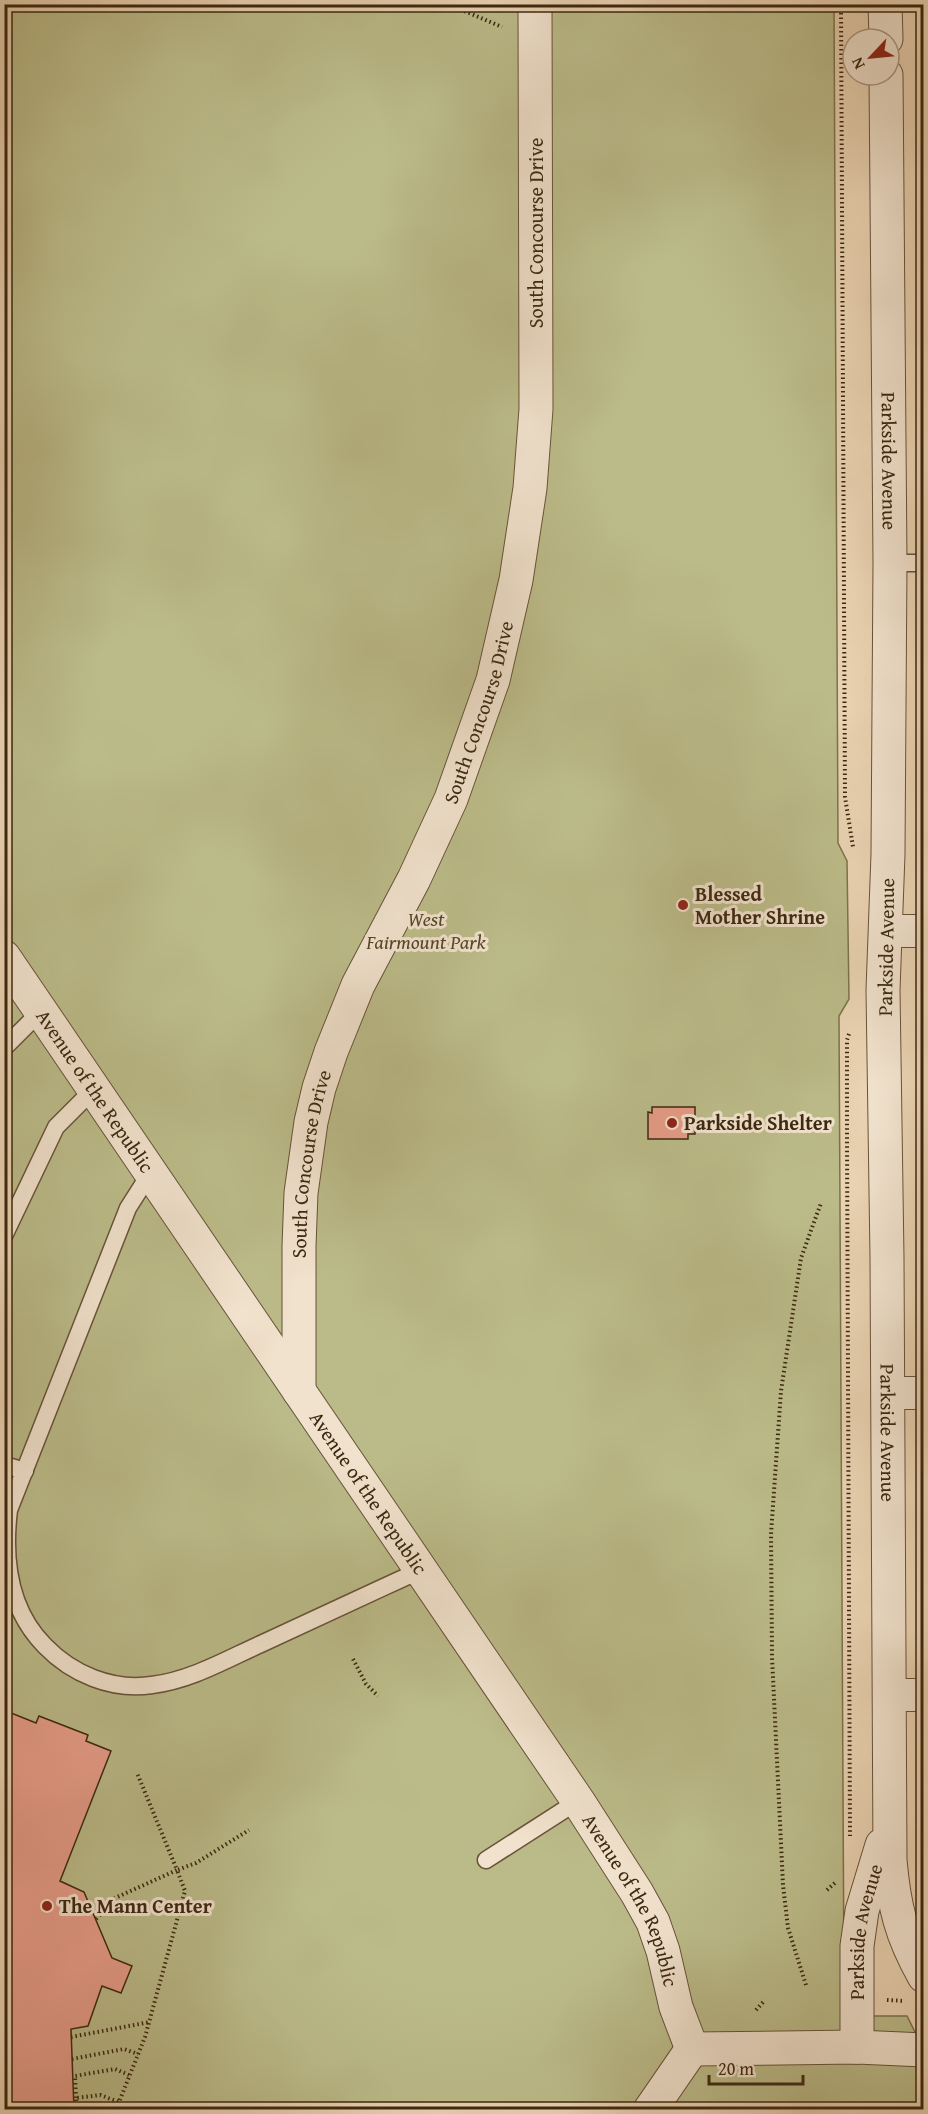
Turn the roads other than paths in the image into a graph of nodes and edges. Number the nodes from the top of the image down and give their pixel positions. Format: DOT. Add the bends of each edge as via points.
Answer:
graph roads {
  1 [pos="885,4"];
  2 [pos="535,18"];
  3 [pos="886,27"];
  4 [pos="886,87"];
  5 [pos="890,563"];
  6 [pos="924,563"];
  7 [pos="885,931"];
  8 [pos="924,931"];
  9 [pos="4,957"];
  10 [pos="41,1011"];
  11 [pos="4,1048"];
  12 [pos="94,1089"];
  13 [pos="152,1175"];
  14 [pos="4,1236"];
  15 [pos="299,1391"];
  16 [pos="888,1393"];
  17 [pos="924,1393"];
  18 [pos="4,1465"];
  19 [pos="25,1471"];
  20 [pos="421,1570"];
  21 [pos="889,1695"];
  22 [pos="924,1695"];
  23 [pos="578,1801"];
  24 [pos="890,1819"];
  25 [pos="486,1860"];
  26 [pos="916,1988"];
  27 [pos="857,2047"];
  28 [pos="692,2049"];
  29 [pos="924,2050"];
  30 [pos="650,2109"];
  1 -- 3 [label="street"];
  2 -- 15 [label="street, South Concourse Drive" via="536,409 530,488 516,580 493,680 451,799 358,985 320,1088 301,1193"];
  4 -- 5 [label="street, Parkside Avenue"];
  5 -- 6 [label="lane"];
  5 -- 7 [label="street, Parkside Avenue"];
  7 -- 8 [label="street"];
  7 -- 16 [label="street, Parkside Avenue"];
  9 -- 10 [label="street, Avenue of the Republic"];
  10 -- 11 [label="lane"];
  10 -- 12 [label="street, Avenue of the Republic"];
  12 -- 13 [label="street, Avenue of the Republic"];
  12 -- 14 [label="lane" via="56,1127"];
  13 -- 15 [label="street, Avenue of the Republic"];
  13 -- 19 [label="lane" via="128,1208"];
  15 -- 20 [label="street, Avenue of the Republic"];
  16 -- 17 [label="street"];
  16 -- 21 [label="street, Parkside Avenue"];
  18 -- 19 [label="lane"];
  19 -- 20 [label="lane" via="9,1510 6,1532 13,1593 38,1640 77,1671 100,1681 150,1686 194,1674"];
  20 -- 23 [label="street, Avenue of the Republic"];
  21 -- 22 [label="street"];
  21 -- 24 [label="street, Parkside Avenue"];
  23 -- 25 [label="lane"];
  23 -- 28 [label="street, Avenue of the Republic" via="653,1922"];
  24 -- 26 [label="street, Parkside Avenue" via="895,1910"];
  24 -- 27 [label="street, Parkside Avenue" via="862,1911 857,1946"];
  27 -- 28 [label="street"];
  27 -- 29 [label="street"];
  28 -- 30 [label="street"];
}
